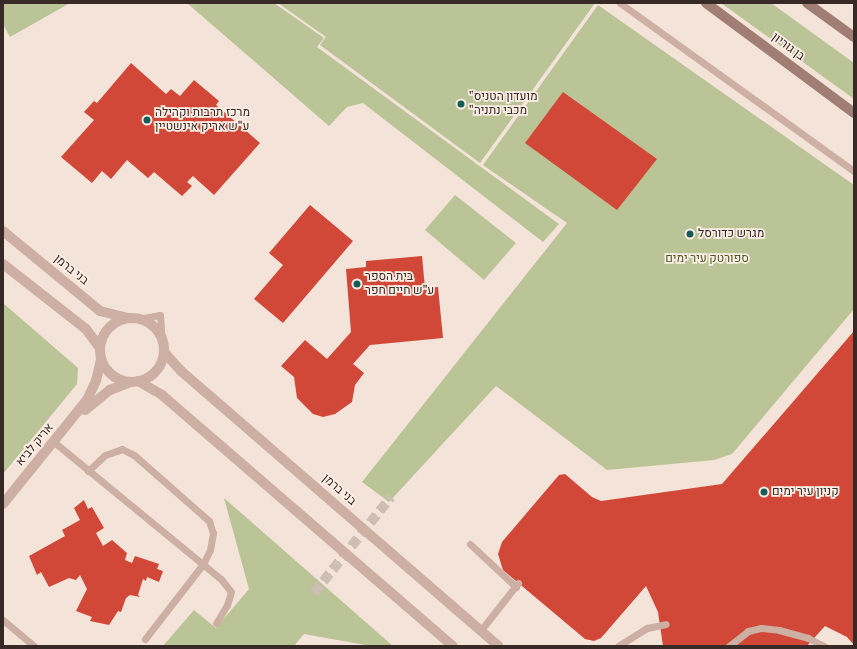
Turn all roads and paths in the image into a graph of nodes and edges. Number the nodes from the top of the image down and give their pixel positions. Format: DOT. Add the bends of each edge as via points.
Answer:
graph roads {
  1 [pos="620,3"];
  2 [pos="706,3"];
  3 [pos="807,3"];
  4 [pos="854,37"];
  5 [pos="854,113"];
  6 [pos="854,171"];
  7 [pos="3,231"];
  8 [pos="3,264"];
  9 [pos="128,318"];
  10 [pos="100,348"];
  11 [pos="164,352"];
  12 [pos="101,359"];
  13 [pos="134,382"];
  14 [pos="72,420"];
  15 [pos="54,442"];
  16 [pos="88,471"];
  17 [pos="3,504"];
  18 [pos="470,544"];
  19 [pos="203,564"];
  20 [pos="3,620"];
  21 [pos="216,623"];
  22 [pos="666,624"];
  23 [pos="481,630"];
  24 [pos="145,639"];
  25 [pos="34,646"];
  26 [pos="453,646"];
  27 [pos="499,646"];
  28 [pos="618,646"];
  29 [pos="730,646"];
  30 [pos="824,646"];
  1 -- 6 [label="lane"];
  2 -- 5 [label="main road, בן גוריון"];
  3 -- 4 [label="main road"];
  7 -- 9 [label="street, בני ברמן" via="100,311"];
  8 -- 10 [label="street" via="86,329"];
  9 -- 10 [label="street" via="108,328"];
  9 -- 11 [label="street" via="139,319 157,330"];
  10 -- 12 [label="street"];
  11 -- 13 [label="street" via="155,372"];
  11 -- 23 [label="street, בני ברמן" via="181,371"];
  12 -- 13 [label="street" via="111,375"];
  12 -- 14 [label="street, אריק לביא" via="92,390"];
  13 -- 14 [label="street, אריק לביא" via="110,390"];
  13 -- 26 [label="street" via="162,394"];
  14 -- 15 [label="street, אריק לביא"];
  15 -- 16 [label="lane"];
  15 -- 17 [label="street, אריק לביא"];
  16 -- 19 [label="lane"];
  16 -- 19 [label="lane" via="105,455 122,449 134,455 210,521 213,533 210,550"];
  18 -- 23 [label="lane" via="517,585"];
  19 -- 21 [label="lane" via="221,579 231,592 227,605"];
  19 -- 24 [label="lane"];
  20 -- 25 [label="lane"];
  22 -- 28 [label="lane" via="647,628"];
  23 -- 27 [label="street, בני ברמן"];
  29 -- 30 [label="lane" via="748,631 760,628 808,638"];
}
